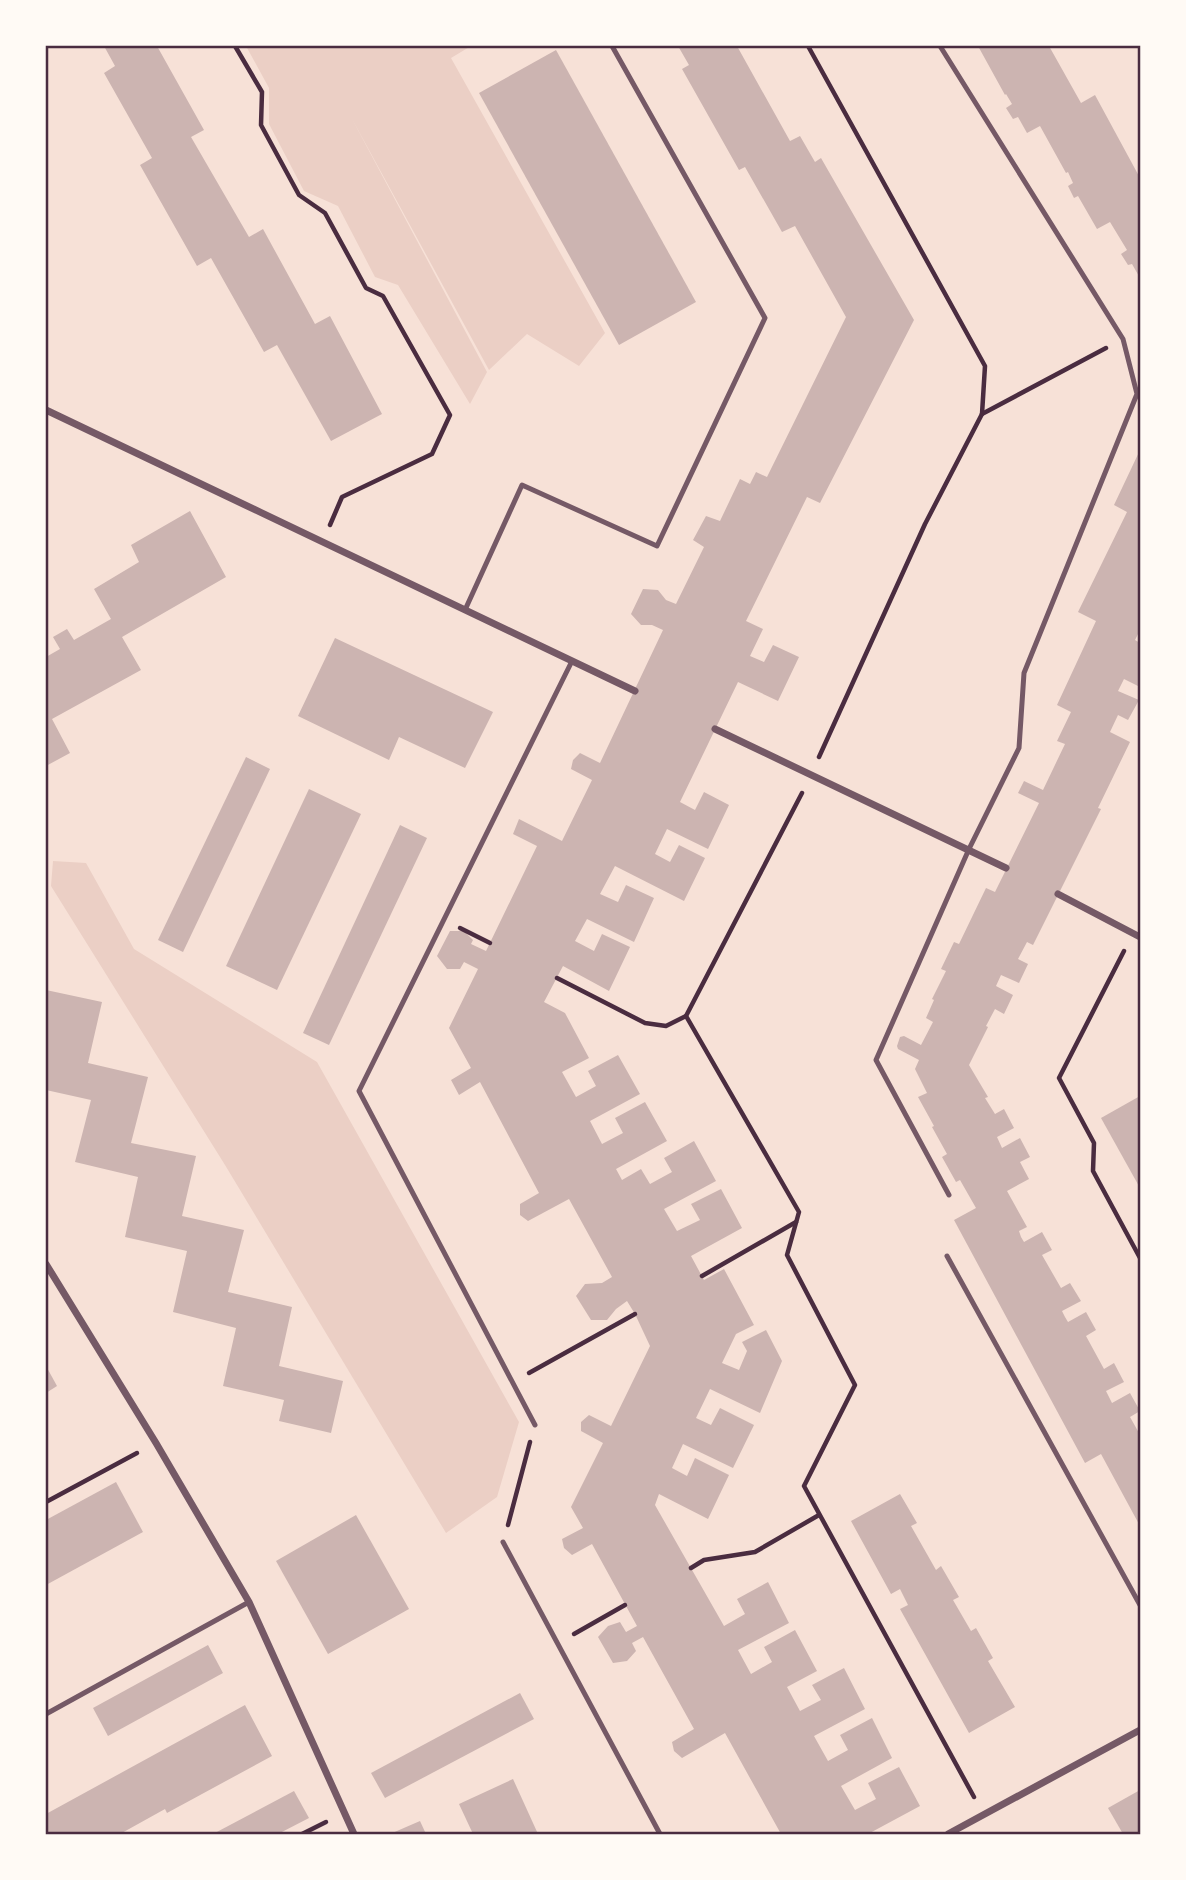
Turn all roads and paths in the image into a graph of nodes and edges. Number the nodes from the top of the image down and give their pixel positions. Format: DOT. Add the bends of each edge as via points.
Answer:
graph roads {
  1 [pos="235,46"];
  2 [pos="612,46"];
  3 [pos="808,46"];
  4 [pos="940,46"];
  5 [pos="1123,339"];
  6 [pos="46,410"];
  7 [pos="982,414"];
  8 [pos="324,542"];
  9 [pos="465,610"];
  10 [pos="572,661"];
  11 [pos="635,691"];
  12 [pos="715,729"];
  13 [pos="811,775"];
  14 [pos="969,849"];
  15 [pos="1006,868"];
  16 [pos="1058,894"];
  17 [pos="444,919"];
  18 [pos="1132,933"];
  19 [pos="1140,937"];
  20 [pos="490,943"];
  21 [pos="557,978"];
  22 [pos="686,1016"];
  23 [pos="949,1195"];
  24 [pos="797,1222"];
  25 [pos="947,1256"];
  26 [pos="1140,1258"];
  27 [pos="46,1264"];
  28 [pos="702,1276"];
  29 [pos="635,1314"];
  30 [pos="513,1382"];
  31 [pos="535,1425"];
  32 [pos="156,1443"];
  33 [pos="46,1502"];
  34 [pos="820,1515"];
  35 [pos="503,1542"];
  36 [pos="691,1568"];
  37 [pos="248,1602"];
  38 [pos="625,1605"];
  39 [pos="1140,1605"];
  40 [pos="557,1644"];
  41 [pos="46,1714"];
  42 [pos="1140,1730"];
  43 [pos="344,1813"];
  44 [pos="983,1816"];
  45 [pos="302,1835"];
  46 [pos="354,1835"];
  47 [pos="660,1835"];
  48 [pos="948,1835"];
  1 -- 8 [label="path" via="262,92 261,125 299,195 325,213 366,288 383,296 450,415 432,454 342,497"];
  2 -- 9 [label="lane" via="765,318 657,546 522,485"];
  3 -- 7 [label="path" via="985,366"];
  4 -- 5 [label="lane"];
  5 -- 7 [label="path"];
  5 -- 14 [label="lane" via="1137,394 1024,673 1019,748"];
  6 -- 8 [label="street"];
  7 -- 13 [label="path" via="925,524"];
  8 -- 9 [label="street"];
  9 -- 10 [label="street"];
  10 -- 11 [label="street"];
  10 -- 17 [label="lane"];
  12 -- 13 [label="street"];
  13 -- 14 [label="street"];
  13 -- 22 [label="path"];
  14 -- 15 [label="street"];
  14 -- 23 [label="lane" via="876,1060"];
  16 -- 18 [label="street"];
  17 -- 20 [label="path"];
  17 -- 30 [label="lane" via="359,1091"];
  18 -- 19 [label="street"];
  18 -- 26 [label="path" via="1059,1078 1094,1143 1093,1171"];
  21 -- 22 [label="path" via="645,1024 666,1026"];
  22 -- 24 [label="path" via="799,1212"];
  24 -- 28 [label="path"];
  24 -- 34 [label="path" via="787,1255 855,1385 804,1486"];
  25 -- 39 [label="lane"];
  27 -- 32 [label="street"];
  29 -- 30 [label="path"];
  30 -- 31 [label="lane"];
  31 -- 35 [label="path"];
  32 -- 33 [label="path"];
  32 -- 37 [label="street"];
  34 -- 36 [label="path" via="755,1552 704,1560"];
  34 -- 44 [label="path"];
  35 -- 40 [label="lane"];
  37 -- 41 [label="lane"];
  37 -- 43 [label="street"];
  38 -- 40 [label="path"];
  40 -- 47 [label="lane"];
  42 -- 44 [label="street"];
  43 -- 45 [label="path"];
  43 -- 46 [label="street"];
  44 -- 48 [label="street"];
}
